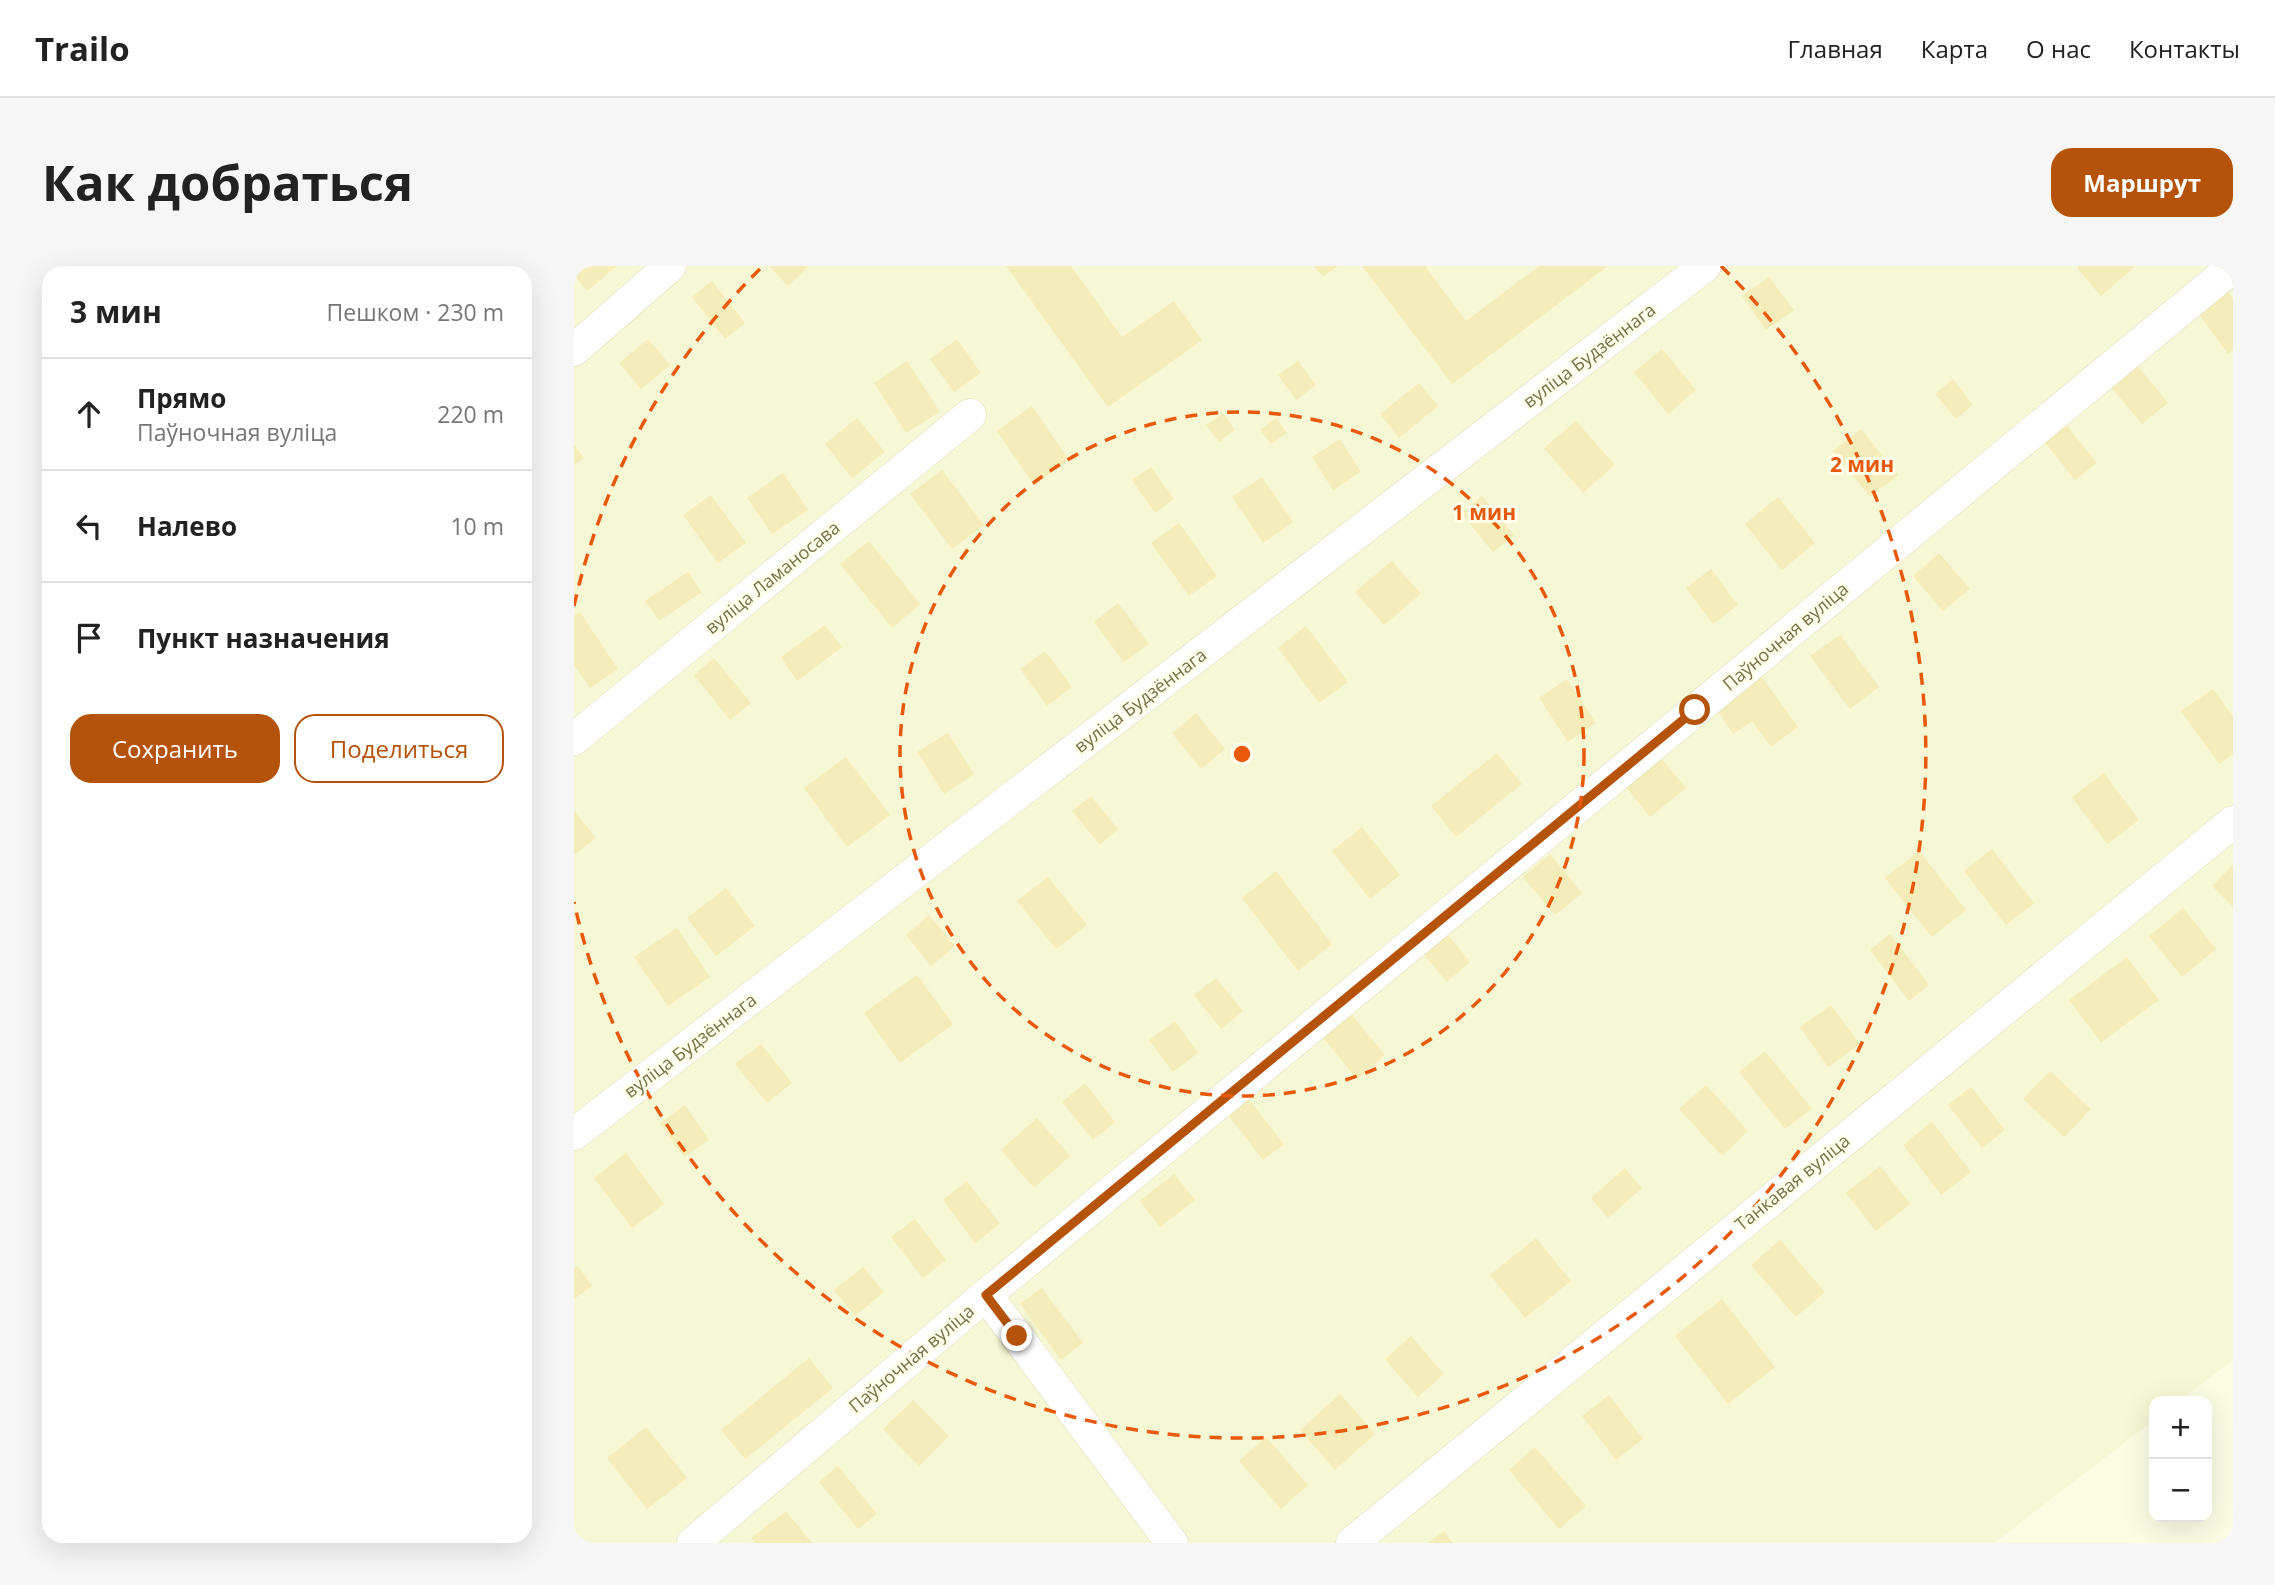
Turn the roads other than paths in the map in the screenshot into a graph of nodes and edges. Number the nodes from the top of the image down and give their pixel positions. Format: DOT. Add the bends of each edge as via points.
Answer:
graph roads {
  1 [pos="670,266"];
  2 [pos="1705,266"];
  3 [pos="2233,267"];
  4 [pos="574,350"];
  5 [pos="970,415"];
  6 [pos="574,739"];
  7 [pos="2233,822"];
  8 [pos="574,1133"];
  9 [pos="986,1295"];
  10 [pos="693,1543"];
  11 [pos="1172,1543"];
  12 [pos="1352,1543"];
  1 -- 4 [label="street"];
  2 -- 8 [label="street, вуліца Будзённага"];
  3 -- 9 [label="street, Паўночная вуліца"];
  5 -- 6 [label="street, вуліца Ламаносава"];
  7 -- 12 [label="street, Танкавая вуліца"];
  9 -- 10 [label="street, Паўночная вуліца"];
  9 -- 11 [label="street"];
}
